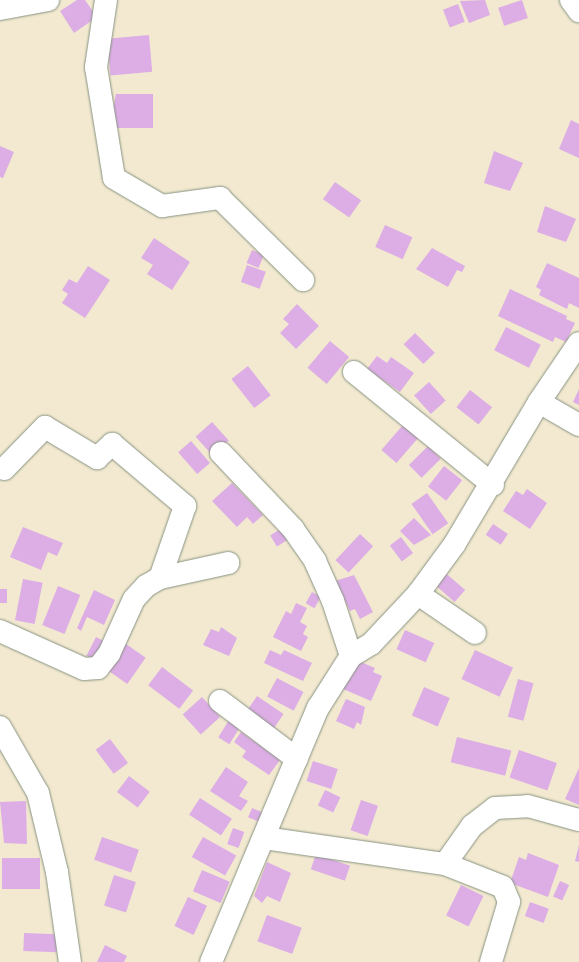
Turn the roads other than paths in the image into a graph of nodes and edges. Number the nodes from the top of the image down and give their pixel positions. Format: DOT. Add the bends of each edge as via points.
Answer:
graph roads {
  1 [pos="106,0"];
  2 [pos="571,0"];
  3 [pos="39,2"];
  4 [pos="0,9"];
  5 [pos="579,12"];
  6 [pos="303,280"];
  7 [pos="579,343"];
  8 [pos="354,372"];
  9 [pos="539,402"];
  10 [pos="579,425"];
  11 [pos="221,453"];
  12 [pos="4,469"];
  13 [pos="493,485"];
  14 [pos="228,563"];
  15 [pos="160,578"];
  16 [pos="418,594"];
  17 [pos="0,631"];
  18 [pos="474,633"];
  19 [pos="351,656"];
  20 [pos="220,701"];
  21 [pos="0,727"];
  22 [pos="297,759"];
  23 [pos="579,820"];
  24 [pos="264,838"];
  25 [pos="445,864"];
  26 [pos="70,962"];
  27 [pos="211,962"];
  28 [pos="491,962"];
  1 -- 6 [label="street" via="96,66 114,178 162,206 220,198"];
  2 -- 5 [label="street"];
  3 -- 4 [label="street"];
  7 -- 9 [label="street"];
  8 -- 13 [label="street"];
  9 -- 10 [label="street"];
  9 -- 13 [label="street"];
  11 -- 19 [label="street" via="293,529 315,561 333,601"];
  12 -- 15 [label="street" via="45,427 97,458 112,444 185,506"];
  13 -- 16 [label="street"];
  14 -- 15 [label="street"];
  15 -- 17 [label="street" via="134,599 109,654 98,668 84,669"];
  16 -- 18 [label="street"];
  16 -- 19 [label="street" via="371,644"];
  19 -- 22 [label="street" via="318,708"];
  20 -- 22 [label="street"];
  21 -- 26 [label="street" via="38,793 57,872"];
  22 -- 24 [label="street"];
  23 -- 25 [label="street" via="528,806 495,808 472,826"];
  24 -- 25 [label="street"];
  24 -- 27 [label="street"];
  25 -- 28 [label="street" via="503,887 509,902"];
}
